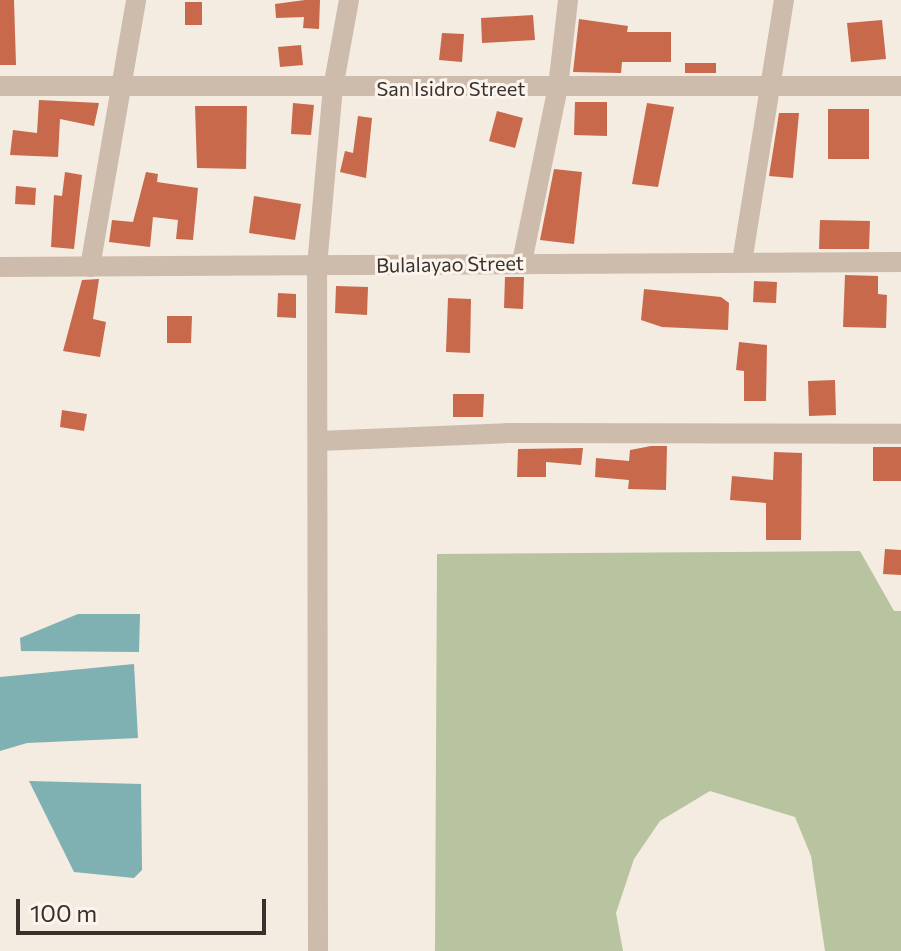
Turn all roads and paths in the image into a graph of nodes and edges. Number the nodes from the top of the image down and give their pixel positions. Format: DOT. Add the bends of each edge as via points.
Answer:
graph roads {
  1 [pos="136,0"];
  2 [pos="349,0"];
  3 [pos="568,0"];
  4 [pos="784,0"];
  5 [pos="768,83"];
  6 [pos="0,86"];
  7 [pos="901,86"];
  8 [pos="558,87"];
  9 [pos="116,88"];
  10 [pos="333,88"];
  11 [pos="522,262"];
  12 [pos="742,262"];
  13 [pos="901,262"];
  14 [pos="317,266"];
  15 [pos="0,267"];
  16 [pos="90,267"];
  17 [pos="901,434"];
  18 [pos="319,441"];
  19 [pos="318,951"];
  1 -- 9 [label="street"];
  2 -- 10 [label="street"];
  3 -- 8 [label="street"];
  4 -- 5 [label="street"];
  5 -- 7 [label="street, San Isidro Street"];
  5 -- 8 [label="street, San Isidro Street"];
  5 -- 12 [label="street"];
  6 -- 9 [label="street, San Isidro Street"];
  8 -- 10 [label="street, San Isidro Street"];
  8 -- 11 [label="street"];
  9 -- 10 [label="street, San Isidro Street"];
  9 -- 16 [label="street"];
  10 -- 14 [label="street"];
  11 -- 12 [label="street, Bulalayao Street"];
  11 -- 14 [label="street, Bulalayao Street"];
  12 -- 13 [label="street, Bulalayao Street"];
  14 -- 16 [label="street, Bulalayao Street"];
  14 -- 18 [label="street"];
  15 -- 16 [label="street, Bulalayao Street"];
  17 -- 18 [label="street" via="506,433"];
  18 -- 19 [label="street"];
}
